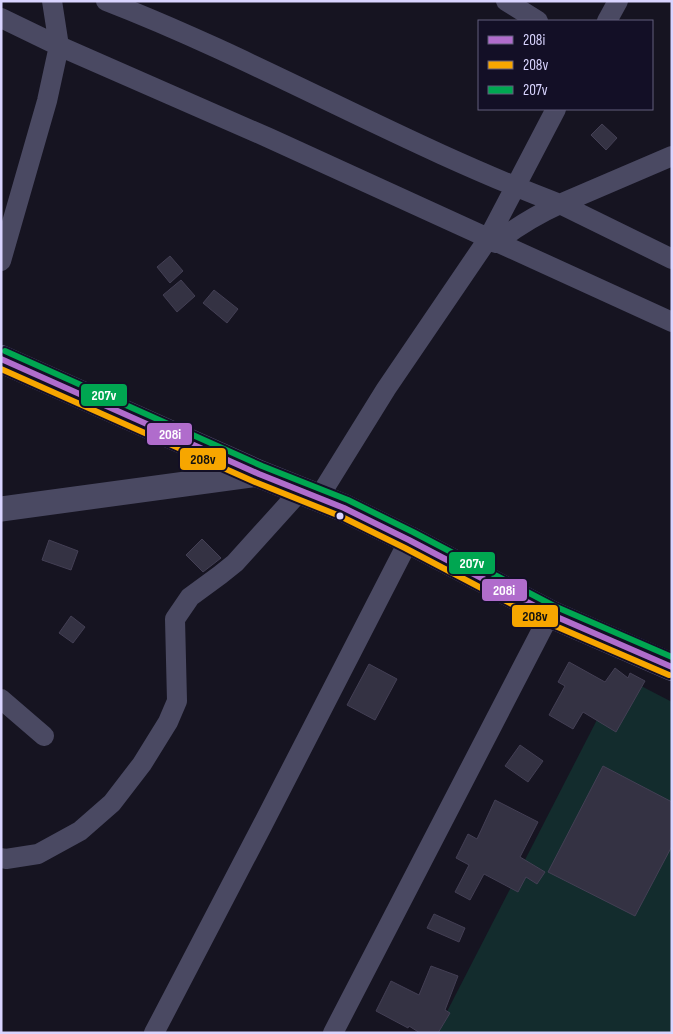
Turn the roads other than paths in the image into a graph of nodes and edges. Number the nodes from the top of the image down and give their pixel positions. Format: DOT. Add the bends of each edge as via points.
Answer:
graph roads {
  1 [pos="52,1"];
  2 [pos="106,1"];
  3 [pos="506,1"];
  4 [pos="618,1"];
  5 [pos="1,18"];
  6 [pos="536,20"];
  7 [pos="608,20"];
  8 [pos="59,46"];
  9 [pos="555,110"];
  10 [pos="672,156"];
  11 [pos="514,187"];
  12 [pos="560,204"];
  13 [pos="492,241"];
  14 [pos="1,260"];
  15 [pos="672,260"];
  16 [pos="672,322"];
  17 [pos="1,359"];
  18 [pos="260,474"];
  19 [pos="310,493"];
  20 [pos="1,509"];
  21 [pos="409,540"];
  22 [pos="550,614"];
  23 [pos="672,667"];
  24 [pos="1,699"];
  25 [pos="44,736"];
  26 [pos="3,861"];
  27 [pos="154,1033"];
  28 [pos="333,1033"];
  1 -- 8 [label="street"];
  2 -- 11 [label="street" via="160,22"];
  3 -- 6 [label="street"];
  4 -- 7 [label="street"];
  5 -- 8 [label="street"];
  8 -- 13 [label="street"];
  8 -- 14 [label="street"];
  9 -- 11 [label="street"];
  10 -- 12 [label="street"];
  11 -- 12 [label="street"];
  11 -- 13 [label="street"];
  12 -- 13 [label="street"];
  12 -- 15 [label="street"];
  13 -- 16 [label="street"];
  13 -- 19 [label="street"];
  17 -- 18 [label="main road"];
  18 -- 19 [label="main road"];
  18 -- 20 [label="street"];
  19 -- 21 [label="main road"];
  19 -- 26 [label="street" via="235,563 190,597 175,619 177,701 147,756 112,803 80,831 38,854"];
  21 -- 22 [label="main road"];
  21 -- 27 [label="street"];
  22 -- 23 [label="main road"];
  22 -- 28 [label="street"];
  24 -- 25 [label="street"];
}
